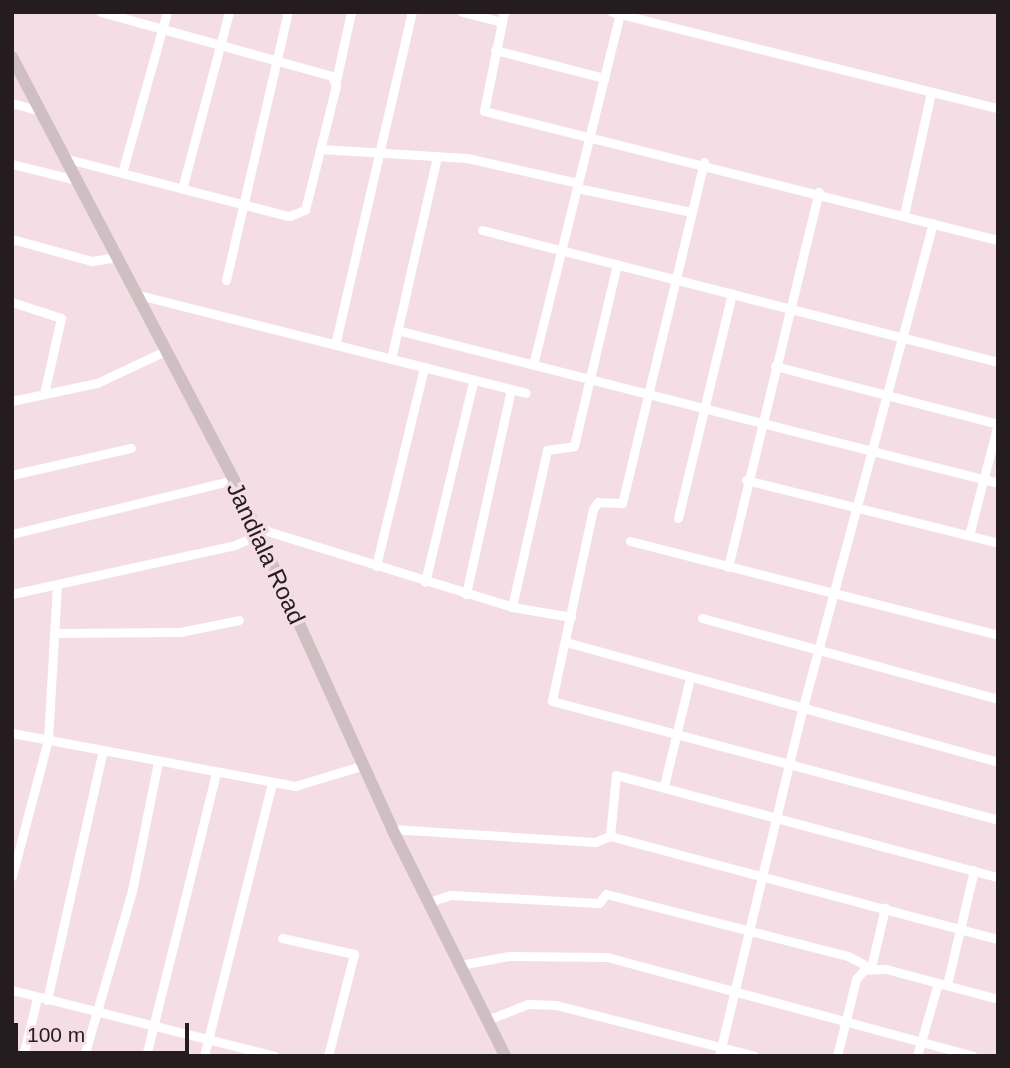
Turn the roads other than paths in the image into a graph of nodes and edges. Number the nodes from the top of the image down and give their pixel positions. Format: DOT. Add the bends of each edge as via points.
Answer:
graph roads {
  1 [pos="101,12"];
  2 [pos="167,12"];
  3 [pos="229,12"];
  4 [pos="288,12"];
  5 [pos="351,12"];
  6 [pos="412,12"];
  7 [pos="462,12"];
  8 [pos="616,13"];
  9 [pos="117,14"];
  10 [pos="503,17"];
  11 [pos="163,28"];
  12 [pos="220,43"];
  13 [pos="495,50"];
  14 [pos="12,57"];
  15 [pos="276,58"];
  16 [pos="604,78"];
  17 [pos="336,81"];
  18 [pos="931,92"];
  19 [pos="12,103"];
  20 [pos="998,108"];
  21 [pos="40,110"];
  22 [pos="590,136"];
  23 [pos="320,149"];
  24 [pos="379,152"];
  25 [pos="437,156"];
  26 [pos="64,158"];
  27 [pos="704,162"];
  28 [pos="12,164"];
  29 [pos="122,173"];
  30 [pos="76,180"];
  31 [pos="578,185"];
  32 [pos="182,189"];
  33 [pos="818,192"];
  34 [pos="241,204"];
  35 [pos="691,212"];
  36 [pos="904,215"];
  37 [pos="933,223"];
  38 [pos="482,230"];
  39 [pos="12,239"];
  40 [pos="998,240"];
  41 [pos="561,250"];
  42 [pos="116,257"];
  43 [pos="617,264"];
  44 [pos="675,279"];
  45 [pos="226,280"];
  46 [pos="732,293"];
  47 [pos="135,294"];
  48 [pos="12,302"];
  49 [pos="789,309"];
  50 [pos="397,330"];
  51 [pos="903,339"];
  52 [pos="335,345"];
  53 [pos="165,351"];
  54 [pos="391,359"];
  55 [pos="998,362"];
  56 [pos="533,365"];
  57 [pos="775,366"];
  58 [pos="424,368"];
  59 [pos="591,380"];
  60 [pos="473,382"];
  61 [pos="510,389"];
  62 [pos="526,393"];
  63 [pos="44,394"];
  64 [pos="647,394"];
  65 [pos="889,395"];
  66 [pos="12,401"];
  67 [pos="704,409"];
  68 [pos="760,423"];
  69 [pos="998,424"];
  70 [pos="131,448"];
  71 [pos="875,452"];
  72 [pos="12,475"];
  73 [pos="984,479"];
  74 [pos="234,480"];
  75 [pos="746,480"];
  76 [pos="998,483"];
  77 [pos="857,509"];
  78 [pos="678,518"];
  79 [pos="12,534"];
  80 [pos="257,534"];
  81 [pos="969,535"];
  82 [pos="630,541"];
  83 [pos="998,543"];
  84 [pos="376,566"];
  85 [pos="728,567"];
  86 [pos="425,582"];
  87 [pos="57,585"];
  88 [pos="12,594"];
  89 [pos="466,594"];
  90 [pos="835,594"];
  91 [pos="512,607"];
  92 [pos="571,617"];
  93 [pos="702,618"];
  94 [pos="239,620"];
  95 [pos="58,633"];
  96 [pos="998,635"];
  97 [pos="566,642"];
  98 [pos="819,652"];
  99 [pos="690,678"];
  100 [pos="998,699"];
  101 [pos="803,707"];
  102 [pos="12,733"];
  103 [pos="677,735"];
  104 [pos="48,740"];
  105 [pos="103,750"];
  106 [pos="158,762"];
  107 [pos="998,762"];
  108 [pos="364,765"];
  109 [pos="790,766"];
  110 [pos="216,774"];
  111 [pos="272,783"];
  112 [pos="664,786"];
  113 [pos="776,818"];
  114 [pos="998,820"];
  115 [pos="392,829"];
  116 [pos="610,836"];
  117 [pos="974,870"];
  118 [pos="761,875"];
  119 [pos="12,876"];
  120 [pos="998,877"];
  121 [pos="429,902"];
  122 [pos="885,908"];
  123 [pos="960,929"];
  124 [pos="750,933"];
  125 [pos="282,938"];
  126 [pos="998,939"];
  127 [pos="460,965"];
  128 [pos="871,968"];
  129 [pos="942,984"];
  130 [pos="12,990"];
  131 [pos="735,992"];
  132 [pos="37,998"];
  133 [pos="998,999"];
  134 [pos="47,1000"];
  135 [pos="95,1011"];
  136 [pos="487,1020"];
  137 [pos="846,1023"];
  138 [pos="154,1026"];
  139 [pos="209,1039"];
  140 [pos="921,1042"];
  141 [pos="721,1046"];
  142 [pos="268,1055"];
  143 [pos="23,1056"];
  144 [pos="84,1056"];
  145 [pos="146,1056"];
  146 [pos="204,1056"];
  147 [pos="328,1056"];
  148 [pos="505,1056"];
  149 [pos="719,1056"];
  150 [pos="755,1056"];
  151 [pos="837,1056"];
  152 [pos="917,1056"];
  153 [pos="973,1056"];
  1 -- 9 [label="street"];
  2 -- 11 [label="street"];
  3 -- 12 [label="street"];
  4 -- 15 [label="street"];
  5 -- 17 [label="street"];
  6 -- 24 [label="street"];
  7 -- 10 [label="street"];
  8 -- 16 [label="street"];
  8 -- 18 [label="street"];
  9 -- 11 [label="street"];
  10 -- 13 [label="street"];
  11 -- 12 [label="street"];
  11 -- 29 [label="street"];
  12 -- 15 [label="street"];
  12 -- 32 [label="street"];
  13 -- 16 [label="street"];
  13 -- 22 [label="street" via="482,110"];
  14 -- 21 [label="street, Jandiala Road"];
  15 -- 17 [label="street"];
  15 -- 34 [label="street"];
  16 -- 22 [label="street"];
  17 -- 23 [label="street"];
  18 -- 20 [label="street"];
  18 -- 36 [label="street"];
  19 -- 21 [label="street"];
  21 -- 26 [label="street, Jandiala Road"];
  22 -- 27 [label="street"];
  22 -- 31 [label="street"];
  23 -- 24 [label="street"];
  23 -- 34 [label="street" via="303,215"];
  24 -- 25 [label="street"];
  24 -- 52 [label="street"];
  25 -- 31 [label="street"];
  25 -- 50 [label="street"];
  26 -- 29 [label="street"];
  26 -- 30 [label="street, Jandiala Road"];
  27 -- 33 [label="street"];
  27 -- 35 [label="street"];
  28 -- 30 [label="street"];
  29 -- 32 [label="street"];
  30 -- 42 [label="street, Jandiala Road"];
  31 -- 35 [label="street"];
  31 -- 41 [label="street"];
  32 -- 34 [label="street"];
  33 -- 36 [label="street"];
  33 -- 49 [label="street"];
  34 -- 45 [label="street"];
  35 -- 44 [label="street"];
  36 -- 37 [label="street"];
  37 -- 40 [label="street"];
  37 -- 51 [label="street"];
  38 -- 41 [label="street"];
  39 -- 42 [label="street" via="92,261"];
  41 -- 43 [label="street"];
  41 -- 56 [label="street"];
  42 -- 47 [label="street, Jandiala Road"];
  43 -- 44 [label="street"];
  43 -- 59 [label="street"];
  44 -- 46 [label="street"];
  44 -- 64 [label="street"];
  46 -- 49 [label="street"];
  46 -- 67 [label="street"];
  47 -- 52 [label="street"];
  47 -- 53 [label="street, Jandiala Road"];
  48 -- 63 [label="street" via="61,318"];
  49 -- 51 [label="street"];
  49 -- 57 [label="street"];
  50 -- 54 [label="street"];
  50 -- 56 [label="street"];
  51 -- 55 [label="street"];
  51 -- 65 [label="street"];
  52 -- 54 [label="street"];
  53 -- 63 [label="street" via="117,376"];
  53 -- 74 [label="street, Jandiala Road"];
  54 -- 58 [label="street"];
  56 -- 59 [label="street"];
  57 -- 65 [label="street"];
  57 -- 68 [label="street"];
  58 -- 60 [label="street"];
  58 -- 84 [label="street"];
  59 -- 64 [label="street"];
  59 -- 91 [label="street" via="575,446 547,450"];
  60 -- 61 [label="street"];
  60 -- 86 [label="street"];
  61 -- 62 [label="street"];
  61 -- 89 [label="street"];
  63 -- 66 [label="street"];
  64 -- 67 [label="street"];
  64 -- 92 [label="street" via="622,503 598,502 593,509"];
  65 -- 69 [label="street"];
  65 -- 71 [label="street"];
  67 -- 68 [label="street"];
  67 -- 78 [label="street"];
  68 -- 71 [label="street"];
  68 -- 75 [label="street"];
  69 -- 73 [label="street"];
  70 -- 72 [label="street"];
  71 -- 73 [label="street"];
  71 -- 77 [label="street"];
  73 -- 76 [label="street"];
  73 -- 81 [label="street"];
  74 -- 79 [label="street"];
  74 -- 80 [label="street, Jandiala Road"];
  75 -- 77 [label="street"];
  75 -- 85 [label="street"];
  77 -- 81 [label="street"];
  77 -- 90 [label="street"];
  80 -- 84 [label="street" via="267,531"];
  80 -- 87 [label="street"];
  80 -- 108 [label="street, Jandiala Road"];
  81 -- 83 [label="street"];
  82 -- 85 [label="street"];
  84 -- 86 [label="street"];
  85 -- 90 [label="street"];
  86 -- 89 [label="street"];
  87 -- 88 [label="street"];
  87 -- 95 [label="street"];
  89 -- 91 [label="street"];
  90 -- 96 [label="street"];
  90 -- 98 [label="street"];
  91 -- 92 [label="street"];
  92 -- 97 [label="street"];
  93 -- 98 [label="street"];
  94 -- 95 [label="street" via="180,632"];
  95 -- 104 [label="street"];
  97 -- 99 [label="street" via="658,663"];
  97 -- 103 [label="street" via="552,701"];
  98 -- 100 [label="street"];
  98 -- 101 [label="street"];
  99 -- 101 [label="street"];
  99 -- 103 [label="street"];
  101 -- 107 [label="street"];
  101 -- 109 [label="street"];
  102 -- 104 [label="street"];
  103 -- 109 [label="street"];
  103 -- 112 [label="street"];
  104 -- 105 [label="street"];
  104 -- 119 [label="street"];
  105 -- 106 [label="street"];
  105 -- 134 [label="street"];
  106 -- 110 [label="street"];
  106 -- 135 [label="street" via="132,891"];
  108 -- 111 [label="street" via="311,785"];
  108 -- 115 [label="street, Jandiala Road"];
  109 -- 113 [label="street"];
  109 -- 114 [label="street"];
  110 -- 111 [label="street"];
  110 -- 138 [label="street"];
  111 -- 139 [label="street"];
  112 -- 113 [label="street"];
  112 -- 116 [label="street" via="616,775"];
  113 -- 117 [label="street"];
  113 -- 118 [label="street"];
  115 -- 116 [label="street" via="595,842"];
  115 -- 121 [label="street, Jandiala Road"];
  116 -- 118 [label="street"];
  117 -- 120 [label="street"];
  117 -- 123 [label="street"];
  118 -- 122 [label="street"];
  118 -- 124 [label="street"];
  121 -- 124 [label="street" via="451,895 599,903 606,894"];
  121 -- 127 [label="street, Jandiala Road"];
  122 -- 123 [label="street"];
  122 -- 128 [label="street"];
  123 -- 126 [label="street"];
  123 -- 129 [label="street"];
  124 -- 128 [label="street" via="848,956"];
  124 -- 131 [label="street"];
  125 -- 147 [label="street" via="354,954"];
  127 -- 131 [label="street" via="509,956 607,957"];
  127 -- 136 [label="street, Jandiala Road"];
  128 -- 129 [label="street"];
  128 -- 137 [label="street" via="858,976"];
  129 -- 133 [label="street"];
  129 -- 140 [label="street"];
  130 -- 132 [label="street"];
  131 -- 137 [label="street"];
  131 -- 141 [label="street"];
  132 -- 134 [label="street"];
  132 -- 143 [label="street"];
  134 -- 135 [label="street"];
  135 -- 138 [label="street"];
  135 -- 144 [label="street"];
  136 -- 141 [label="street" via="540,1003"];
  136 -- 148 [label="street, Jandiala Road"];
  137 -- 140 [label="street"];
  137 -- 151 [label="street"];
  138 -- 139 [label="street"];
  138 -- 145 [label="street"];
  139 -- 142 [label="street"];
  139 -- 146 [label="street"];
  140 -- 152 [label="street"];
  140 -- 153 [label="street"];
  141 -- 149 [label="street"];
  141 -- 150 [label="street"];
}
